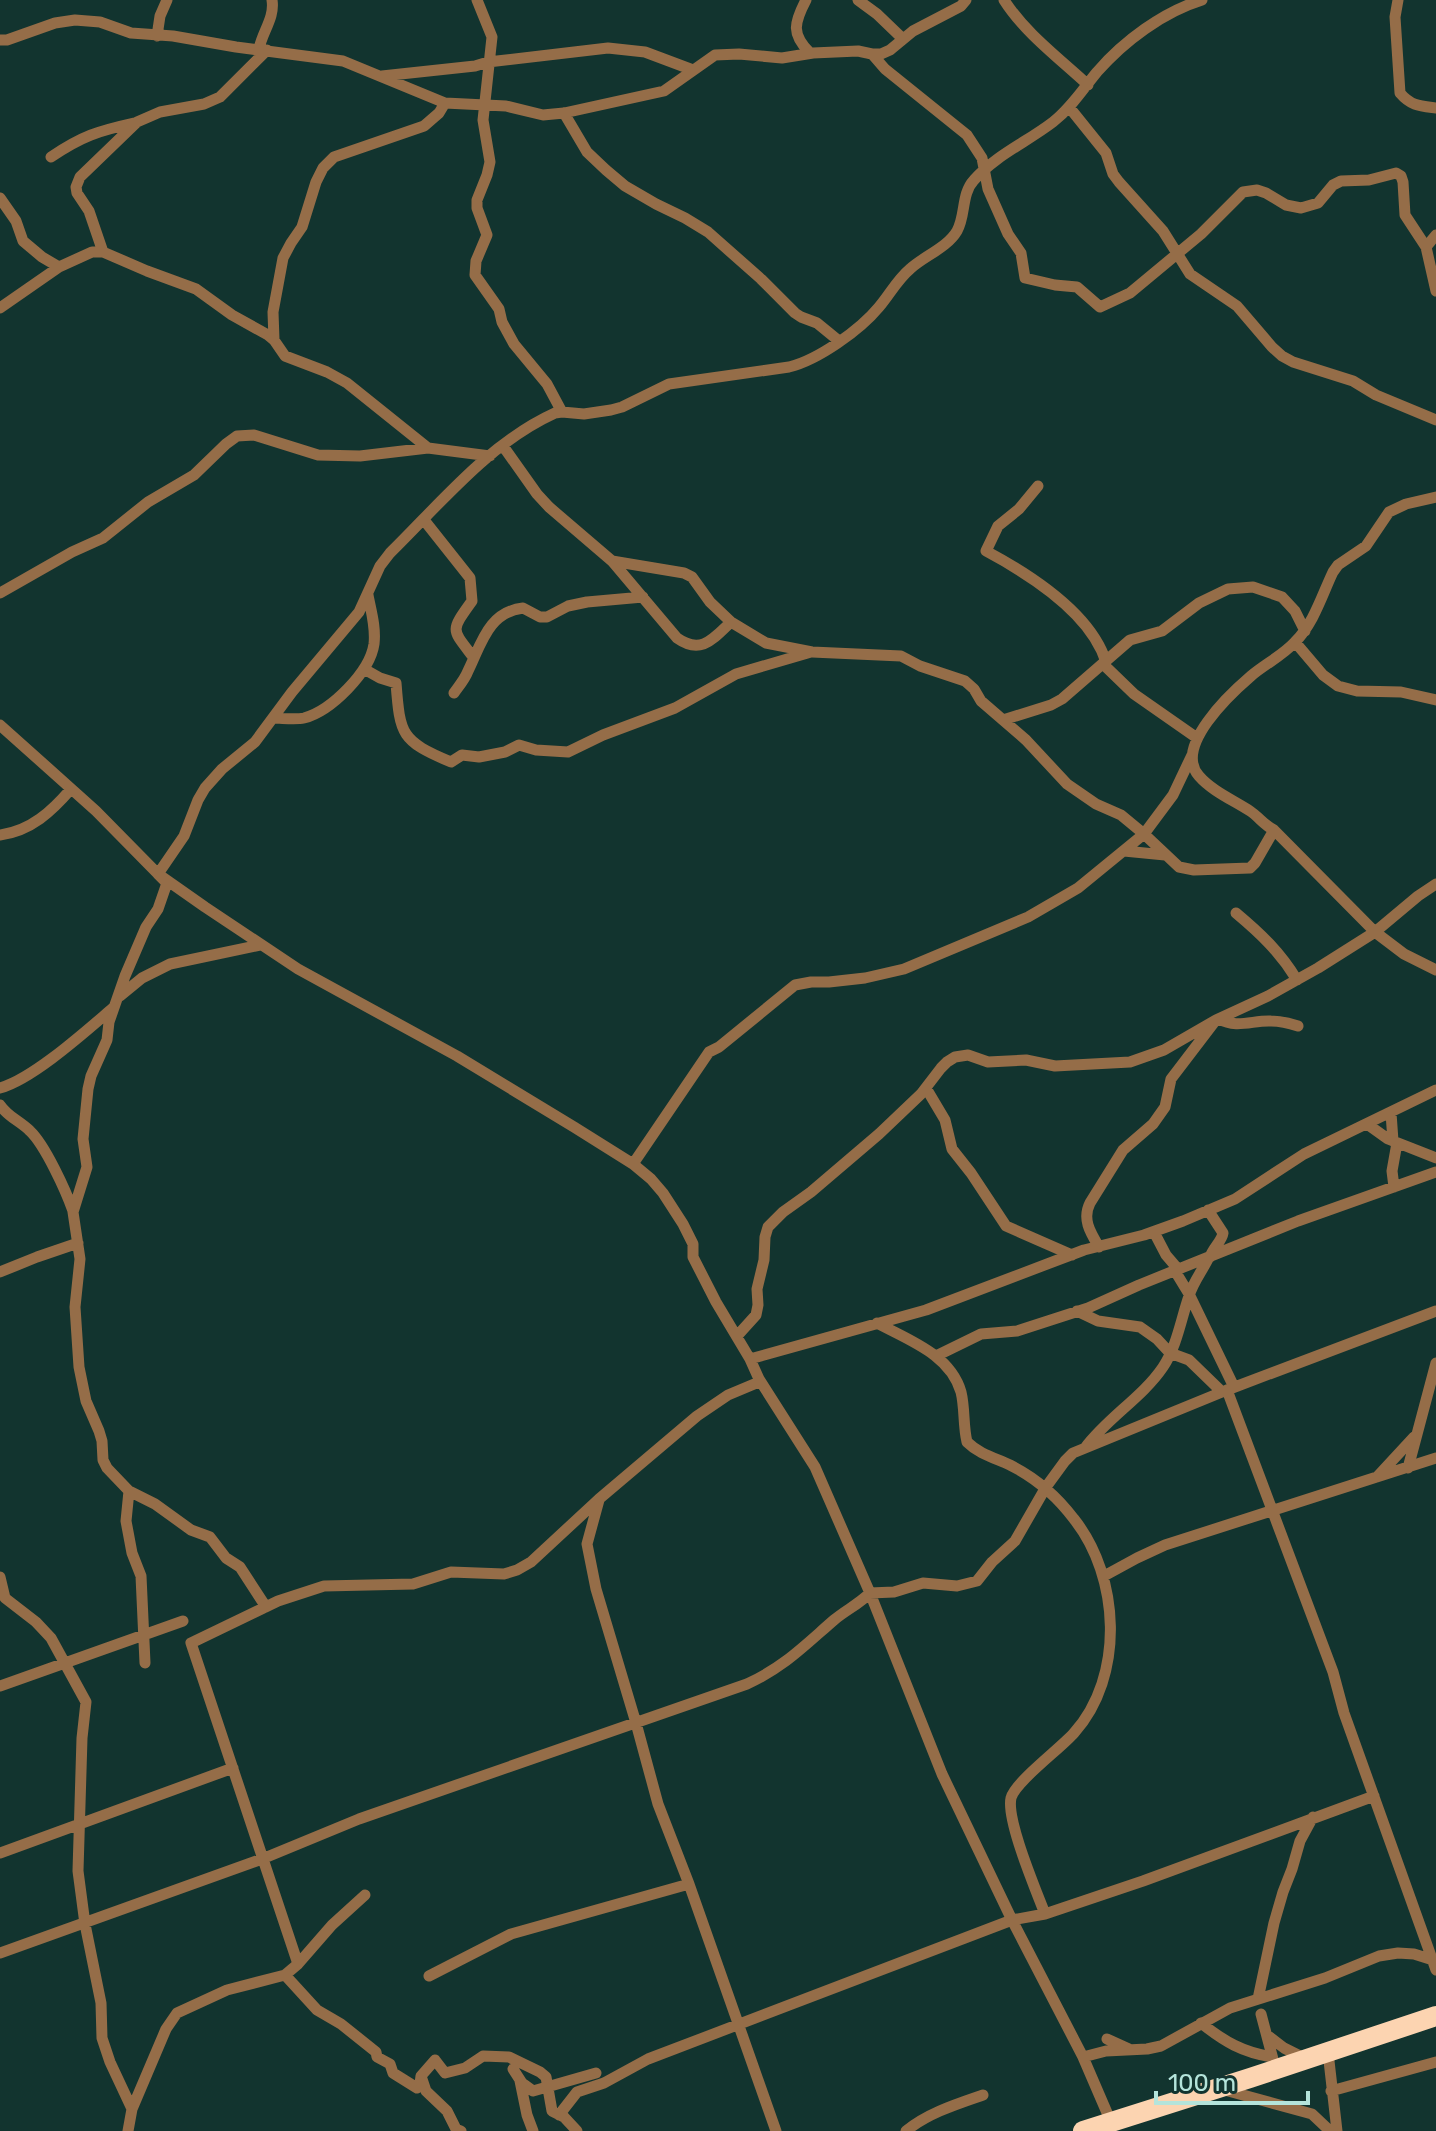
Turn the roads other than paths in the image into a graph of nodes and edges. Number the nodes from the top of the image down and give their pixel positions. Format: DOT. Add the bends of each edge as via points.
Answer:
graph roads {
  1 [pos="167,0"];
  2 [pos="272,0"];
  3 [pos="477,0"];
  4 [pos="806,0"];
  5 [pos="858,0"];
  6 [pos="966,0"];
  7 [pos="1004,0"];
  8 [pos="1202,0"];
  9 [pos="1398,0"];
  10 [pos="157,36"];
  11 [pos="903,39"];
  12 [pos="0,40"];
  13 [pos="263,50"];
  14 [pos="810,53"];
  15 [pos="872,54"];
  16 [pos="488,62"];
  17 [pos="693,70"];
  18 [pos="381,76"];
  19 [pos="1088,85"];
  20 [pos="445,103"];
  21 [pos="483,104"];
  22 [pos="1069,107"];
  23 [pos="1436,108"];
  24 [pos="564,113"];
  25 [pos="137,122"];
  26 [pos="51,157"];
  27 [pos="984,171"];
  28 [pos="0,198"];
  29 [pos="1436,235"];
  30 [pos="1426,247"];
  31 [pos="103,252"];
  32 [pos="1177,254"];
  33 [pos="59,267"];
  34 [pos="1436,291"];
  35 [pos="0,308"];
  36 [pos="274,340"];
  37 [pos="839,341"];
  38 [pos="562,412"];
  39 [pos="1436,420"];
  40 [pos="503,446"];
  41 [pos="428,448"];
  42 [pos="490,456"];
  43 [pos="1038,486"];
  44 [pos="1436,497"];
  45 [pos="424,520"];
  46 [pos="612,561"];
  47 [pos="0,593"];
  48 [pos="368,595"];
  49 [pos="643,597"];
  50 [pos="731,622"];
  51 [pos="1305,631"];
  52 [pos="1295,642"];
  53 [pos="812,652"];
  54 [pos="474,658"];
  55 [pos="1105,663"];
  56 [pos="364,669"];
  57 [pos="454,693"];
  58 [pos="1436,700"];
  59 [pos="273,718"];
  60 [pos="1003,720"];
  61 [pos="0,725"];
  62 [pos="1197,738"];
  63 [pos="1192,755"];
  64 [pos="71,789"];
  65 [pos="1274,830"];
  66 [pos="1144,834"];
  67 [pos="0,835"];
  68 [pos="1124,851"];
  69 [pos="1165,855"];
  70 [pos="158,874"];
  71 [pos="1436,884"];
  72 [pos="1236,913"];
  73 [pos="1375,932"];
  74 [pos="260,945"];
  75 [pos="1436,970"];
  76 [pos="1297,980"];
  77 [pos="115,1003"];
  78 [pos="1218,1020"];
  79 [pos="1298,1026"];
  80 [pos="0,1088"];
  81 [pos="926,1088"];
  82 [pos="1436,1090"];
  83 [pos="0,1105"];
  84 [pos="1391,1113"];
  85 [pos="1367,1124"];
  86 [pos="1395,1142"];
  87 [pos="1436,1158"];
  88 [pos="633,1164"];
  89 [pos="1436,1172"];
  90 [pos="1394,1187"];
  91 [pos="1227,1202"];
  92 [pos="1208,1210"];
  93 [pos="73,1212"];
  94 [pos="1222,1231"];
  95 [pos="1154,1232"];
  96 [pos="78,1243"];
  97 [pos="1099,1247"];
  98 [pos="1072,1255"];
  99 [pos="1209,1257"];
  100 [pos="1177,1270"];
  101 [pos="0,1272"];
  102 [pos="1189,1294"];
  103 [pos="1077,1311"];
  104 [pos="1436,1311"];
  105 [pos="877,1323"];
  106 [pos="737,1336"];
  107 [pos="1170,1353"];
  108 [pos="936,1356"];
  109 [pos="750,1359"];
  110 [pos="1436,1363"];
  111 [pos="759,1379"];
  112 [pos="1228,1390"];
  113 [pos="1416,1436"];
  114 [pos="1085,1448"];
  115 [pos="1436,1458"];
  116 [pos="1408,1468"];
  117 [pos="1377,1478"];
  118 [pos="1046,1487"];
  119 [pos="129,1491"];
  120 [pos="599,1499"];
  121 [pos="1274,1510"];
  122 [pos="1104,1576"];
  123 [pos="0,1577"];
  124 [pos="870,1593"];
  125 [pos="266,1607"];
  126 [pos="183,1621"];
  127 [pos="144,1635"];
  128 [pos="65,1662"];
  129 [pos="145,1663"];
  130 [pos="0,1686"];
  131 [pos="636,1723"];
  132 [pos="233,1768"];
  133 [pos="1374,1796"];
  134 [pos="1313,1817"];
  135 [pos="80,1824"];
  136 [pos="0,1853"];
  137 [pos="262,1859"];
  138 [pos="689,1884"];
  139 [pos="365,1895"];
  140 [pos="1045,1914"];
  141 [pos="1012,1920"];
  142 [pos="85,1924"];
  143 [pos="1431,1941"];
  144 [pos="0,1953"];
  145 [pos="298,1964"];
  146 [pos="1434,1965"];
  147 [pos="285,1975"];
  148 [pos="429,1976"];
  149 [pos="1258,1999"];
  150 [pos="1261,2014"];
  151 [pos="1436,2016"];
  152 [pos="739,2023"];
  153 [pos="1201,2023"];
  154 [pos="1267,2035"];
  155 [pos="1107,2039"];
  156 [pos="1130,2049"];
  157 [pos="1328,2052"];
  158 [pos="1083,2057"];
  159 [pos="1306,2059"];
  160 [pos="1436,2062"];
  161 [pos="1274,2063"];
  162 [pos="513,2069"];
  163 [pos="596,2073"];
  164 [pos="421,2076"];
  165 [pos="520,2081"];
  166 [pos="548,2088"];
  167 [pos="1218,2088"];
  168 [pos="1331,2091"];
  169 [pos="983,2095"];
  170 [pos="132,2109"];
  171 [pos="559,2115"];
  172 [pos="1111,2122"];
  173 [pos="128,2131"];
  174 [pos="461,2131"];
  175 [pos="533,2131"];
  176 [pos="577,2131"];
  177 [pos="776,2131"];
  178 [pos="906,2131"];
  179 [pos="1083,2131"];
  180 [pos="1330,2131"];
  181 [pos="1337,2131"];
  1 -- 10 [label="street"];
  2 -- 13 [label="street"];
  3 -- 16 [label="street" via="492,37"];
  4 -- 14 [label="street" via="797,16 796,34"];
  5 -- 11 [label="street"];
  6 -- 11 [label="street"];
  7 -- 19 [label="street"];
  8 -- 19 [label="street" via="1153,24"];
  9 -- 23 [label="street" via="1400,93 1415,105"];
  10 -- 12 [label="street" via="75,20"];
  10 -- 13 [label="street"];
  11 -- 15 [label="street" via="890,50"];
  13 -- 18 [label="street" via="343,61"];
  13 -- 25 [label="street" via="220,97"];
  14 -- 15 [label="street"];
  14 -- 17 [label="street" via="782,58 715,55"];
  15 -- 27 [label="street" via="967,135"];
  16 -- 17 [label="street" via="608,48 645,52"];
  16 -- 18 [label="street"];
  16 -- 21 [label="street"];
  17 -- 24 [label="street" via="664,91"];
  18 -- 20 [label="street"];
  19 -- 22 [label="street"];
  20 -- 21 [label="street"];
  20 -- 36 [label="street" via="424,126 327,161 302,227 283,258 273,312"];
  21 -- 24 [label="street" via="543,115"];
  21 -- 38 [label="street" via="490,162 477,208 487,235 475,275 499,309 514,344"];
  22 -- 27 [label="street"];
  22 -- 32 [label="street" via="1106,153 1113,174"];
  24 -- 37 [label="street" via="587,152 625,186 697,224 795,313"];
  25 -- 26 [label="street" via="98,131"];
  25 -- 31 [label="street" via="77,182"];
  27 -- 32 [label="street" via="1008,234 1021,253 1025,278 1077,287 1100,307 1130,293"];
  27 -- 37 [label="street" via="967,190 952,237 910,268 874,313"];
  28 -- 33 [label="street" via="23,241"];
  29 -- 30 [label="street"];
  30 -- 32 [label="street" via="1405,215 1403,182 1393,173 1341,181 1318,203 1301,208 1257,190 1243,192"];
  30 -- 34 [label="street"];
  31 -- 33 [label="street"];
  31 -- 36 [label="street" via="196,289"];
  32 -- 39 [label="street" via="1190,274 1237,306 1272,347 1293,362 1353,381"];
  33 -- 35 [label="street"];
  36 -- 41 [label="street" via="285,356 347,383"];
  37 -- 38 [label="street" via="789,367 669,384 611,410"];
  38 -- 40 [label="street" via="535,422"];
  40 -- 42 [label="street"];
  40 -- 46 [label="street" via="549,507"];
  41 -- 42 [label="street"];
  41 -- 47 [label="street" via="318,455 254,435 237,436 194,475 103,538"];
  42 -- 45 [label="street"];
  43 -- 55 [label="street" via="998,526 986,551 1034,580 1082,620 1102,647"];
  44 -- 51 [label="street" via="1389,512 1366,546 1333,572"];
  45 -- 48 [label="street" via="380,566"];
  45 -- 54 [label="street" via="470,578 472,601 455,634"];
  46 -- 49 [label="street"];
  46 -- 50 [label="street" via="692,577"];
  48 -- 56 [label="street" via="375,631"];
  48 -- 59 [label="street"];
  49 -- 50 [label="street" via="686,644 710,642"];
  49 -- 54 [label="street" via="587,602 547,617 516,609 489,627"];
  50 -- 53 [label="street" via="766,643"];
  51 -- 52 [label="street"];
  51 -- 55 [label="street" via="1282,597 1253,587 1235,588 1199,603 1162,631 1130,640"];
  52 -- 58 [label="street" via="1338,686"];
  52 -- 62 [label="street" via="1251,676"];
  53 -- 56 [label="street" via="736,674 675,708 568,752 519,745 479,757 462,755 451,762 404,734 396,683"];
  53 -- 60 [label="street" via="901,656 965,681"];
  54 -- 57 [label="street"];
  55 -- 60 [label="street" via="1062,699"];
  55 -- 62 [label="street" via="1134,694"];
  56 -- 59 [label="street" via="322,710 302,719"];
  59 -- 70 [label="street" via="205,788 184,836"];
  60 -- 66 [label="street" via="1067,784"];
  61 -- 64 [label="street"];
  62 -- 63 [label="street"];
  63 -- 65 [label="street" via="1199,777"];
  63 -- 66 [label="street" via="1173,795"];
  64 -- 67 [label="street" via="51,812"];
  64 -- 70 [label="street"];
  65 -- 69 [label="street" via="1250,868 1194,870 1179,867"];
  65 -- 73 [label="street"];
  66 -- 68 [label="street"];
  66 -- 69 [label="street"];
  68 -- 69 [label="street"];
  68 -- 88 [label="street" via="1078,888 1028,917 904,969 795,985 709,1052"];
  70 -- 74 [label="street"];
  70 -- 77 [label="street" via="167,883 166,890"];
  71 -- 73 [label="street"];
  72 -- 76 [label="street" via="1282,956"];
  73 -- 75 [label="street"];
  73 -- 76 [label="street"];
  74 -- 77 [label="street" via="170,964 142,978"];
  74 -- 88 [label="street" via="457,1056"];
  76 -- 78 [label="street"];
  77 -- 80 [label="street" via="31,1072"];
  77 -- 93 [label="street" via="88,1089 83,1139 87,1167"];
  78 -- 79 [label="street"];
  78 -- 81 [label="street" via="1130,1062 1063,1066 955,1057"];
  78 -- 97 [label="street" via="1171,1079 1165,1107 1123,1150 1090,1203 1085,1218"];
  81 -- 98 [label="street" via="945,1120 952,1149 1006,1226"];
  81 -- 106 [label="street" via="768,1227 756,1315"];
  82 -- 84 [label="street"];
  83 -- 93 [label="street" via="31,1131"];
  84 -- 85 [label="street"];
  84 -- 86 [label="street"];
  85 -- 86 [label="street"];
  85 -- 91 [label="street" via="1304,1154"];
  86 -- 87 [label="street"];
  86 -- 90 [label="street"];
  88 -- 106 [label="street" via="663,1193 683,1224 693,1257"];
  89 -- 90 [label="street"];
  90 -- 99 [label="street"];
  91 -- 92 [label="street"];
  91 -- 94 [label="street"];
  92 -- 94 [label="street"];
  92 -- 95 [label="street"];
  93 -- 96 [label="street"];
  94 -- 99 [label="street"];
  95 -- 97 [label="street"];
  95 -- 100 [label="street"];
  96 -- 101 [label="street"];
  96 -- 119 [label="street" via="75,1307 81,1383 105,1465"];
  97 -- 98 [label="street"];
  98 -- 105 [label="street"];
  99 -- 100 [label="street"];
  99 -- 102 [label="street"];
  100 -- 102 [label="street"];
  100 -- 103 [label="street"];
  102 -- 107 [label="street"];
  102 -- 112 [label="street"];
  103 -- 107 [label="street" via="1098,1321 1140,1327"];
  103 -- 108 [label="street" via="1017,1331 981,1334"];
  104 -- 112 [label="street"];
  105 -- 108 [label="street"];
  105 -- 109 [label="street"];
  106 -- 109 [label="street"];
  107 -- 112 [label="street" via="1189,1360"];
  107 -- 114 [label="street" via="1155,1377"];
  108 -- 118 [label="street" via="961,1392 967,1442"];
  109 -- 111 [label="street"];
  110 -- 113 [label="street"];
  111 -- 120 [label="street" via="697,1416"];
  111 -- 124 [label="street" via="815,1467"];
  112 -- 114 [label="street"];
  112 -- 121 [label="street"];
  113 -- 116 [label="street"];
  113 -- 117 [label="street"];
  114 -- 118 [label="street" via="1073,1453"];
  115 -- 116 [label="street"];
  116 -- 117 [label="street"];
  117 -- 121 [label="street"];
  118 -- 122 [label="street" via="1082,1529"];
  118 -- 124 [label="street" via="1015,1541 977,1581 957,1586 923,1583"];
  119 -- 125 [label="street" via="210,1537 240,1567"];
  119 -- 127 [label="street" via="126,1521 141,1576"];
  120 -- 125 [label="street" via="531,1562 504,1574 451,1572 413,1584 324,1586"];
  120 -- 131 [label="street" via="587,1544"];
  121 -- 122 [label="street" via="1165,1545"];
  121 -- 133 [label="street"];
  122 -- 140 [label="street" via="1110,1634 1097,1698 1075,1732 1011,1798 1014,1823"];
  123 -- 128 [label="street" via="5,1598 45,1630"];
  124 -- 131 [label="street" via="764,1676"];
  124 -- 141 [label="street" via="942,1774"];
  125 -- 132 [label="street" via="191,1643"];
  126 -- 127 [label="street"];
  127 -- 128 [label="street"];
  127 -- 129 [label="street"];
  128 -- 130 [label="street"];
  128 -- 135 [label="street" via="87,1707"];
  131 -- 137 [label="street" via="359,1819"];
  131 -- 138 [label="street" via="658,1804"];
  132 -- 135 [label="street"];
  132 -- 137 [label="street"];
  133 -- 134 [label="street"];
  133 -- 143 [label="street"];
  134 -- 140 [label="street"];
  134 -- 149 [label="street" via="1283,1892"];
  135 -- 136 [label="street"];
  135 -- 142 [label="street" via="78,1871"];
  137 -- 142 [label="street"];
  137 -- 145 [label="street"];
  138 -- 148 [label="street" via="511,1934"];
  138 -- 152 [label="street"];
  139 -- 145 [label="street"];
  140 -- 141 [label="street"];
  141 -- 152 [label="street"];
  141 -- 158 [label="street"];
  142 -- 144 [label="street"];
  142 -- 170 [label="street" via="101,2003 102,2038"];
  143 -- 146 [label="street"];
  145 -- 147 [label="street"];
  146 -- 149 [label="street" via="1414,1954 1379,1956"];
  147 -- 164 [label="street" via="317,2010 390,2064 393,2073 417,2088"];
  147 -- 170 [label="street" via="227,1990 177,2013"];
  149 -- 153 [label="street"];
  150 -- 154 [label="street"];
  151 -- 157 [label="highway"];
  152 -- 171 [label="street" via="583,2089"];
  152 -- 177 [label="street"];
  153 -- 156 [label="street" via="1161,2046"];
  153 -- 161 [label="street" via="1225,2042"];
  154 -- 159 [label="street"];
  154 -- 161 [label="street"];
  155 -- 156 [label="street"];
  156 -- 158 [label="street"];
  157 -- 159 [label="highway"];
  157 -- 168 [label="street"];
  158 -- 172 [label="street"];
  159 -- 161 [label="highway"];
  160 -- 168 [label="street"];
  161 -- 167 [label="highway"];
  162 -- 165 [label="street"];
  163 -- 166 [label="street"];
  164 -- 166 [label="street" via="435,2060 445,2073 483,2056 509,2057 540,2072"];
  164 -- 174 [label="street" via="426,2091"];
  165 -- 166 [label="street" via="533,2091"];
  165 -- 175 [label="street"];
  166 -- 171 [label="street" via="552,2111"];
  167 -- 172 [label="highway"];
  167 -- 180 [label="street" via="1312,2114"];
  168 -- 181 [label="street"];
  169 -- 178 [label="street" via="952,2105"];
  170 -- 173 [label="street"];
  171 -- 176 [label="street"];
  172 -- 179 [label="highway"];
}
